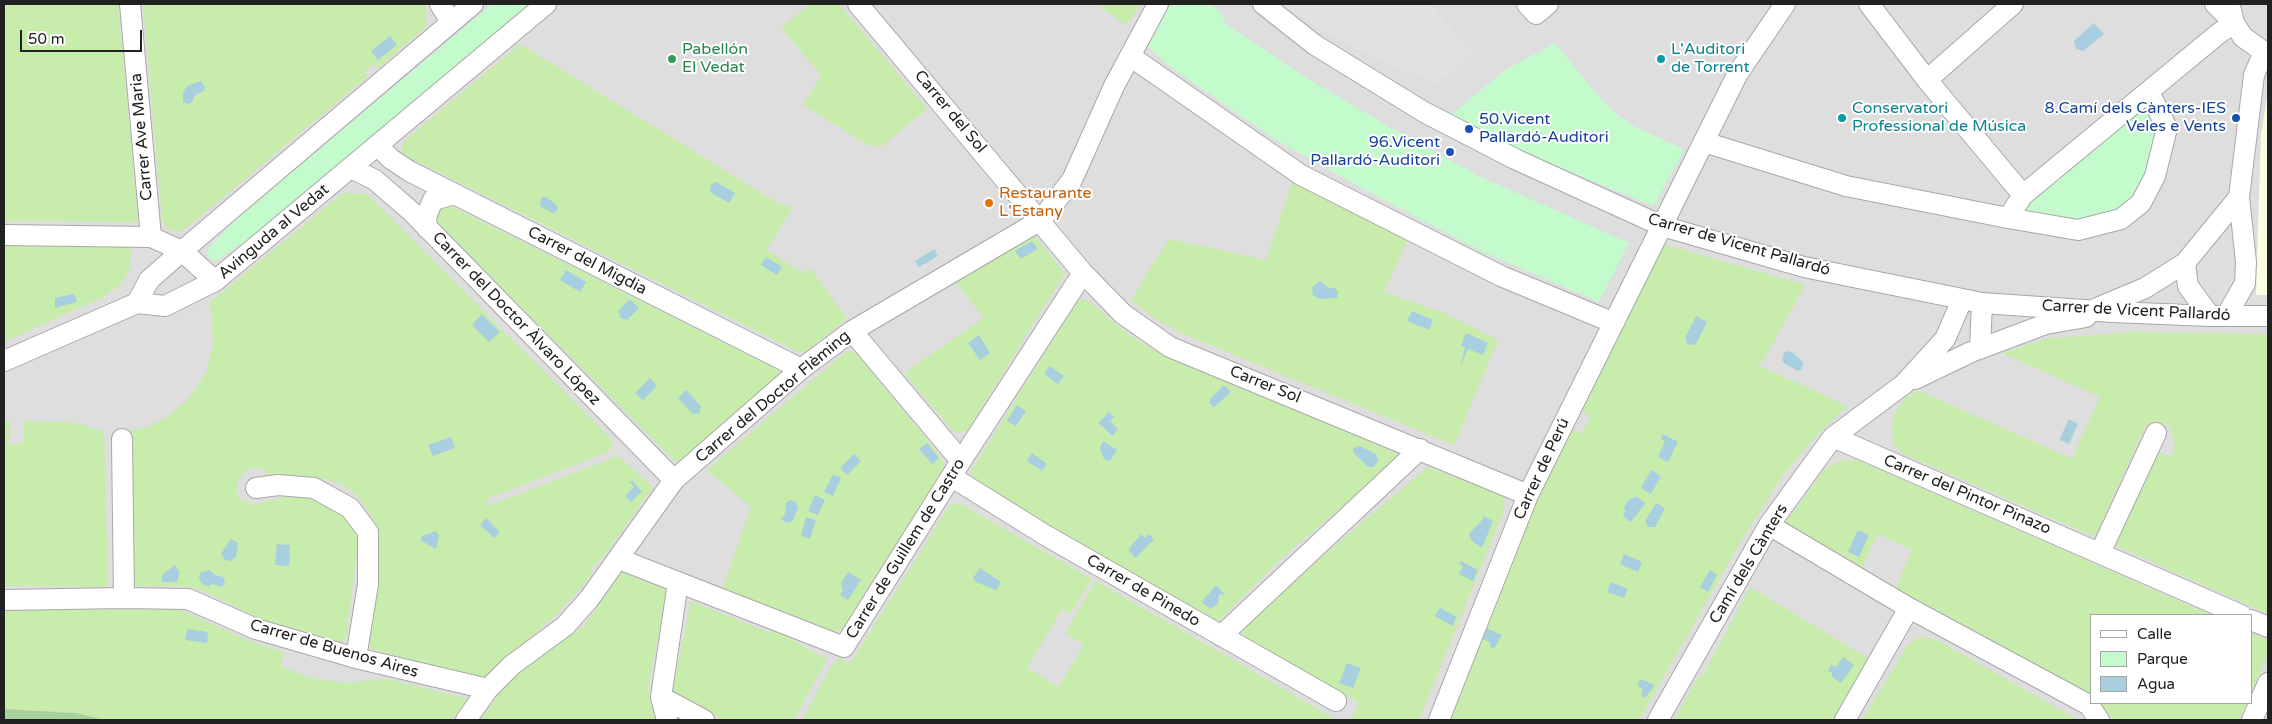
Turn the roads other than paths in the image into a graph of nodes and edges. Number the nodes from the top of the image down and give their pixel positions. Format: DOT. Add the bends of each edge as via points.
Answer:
graph roads {
  1 [pos="130,4"];
  2 [pos="440,4"];
  3 [pos="472,4"];
  4 [pos="546,4"];
  5 [pos="858,4"];
  6 [pos="1158,4"];
  7 [pos="1263,4"];
  8 [pos="1527,4"];
  9 [pos="1548,4"];
  10 [pos="1785,4"];
  11 [pos="1869,4"];
  12 [pos="2013,4"];
  13 [pos="2215,4"];
  14 [pos="2232,13"];
  15 [pos="451,22"];
  16 [pos="2266,52"];
  17 [pos="1130,56"];
  18 [pos="1927,80"];
  19 [pos="2149,92"];
  20 [pos="1704,142"];
  21 [pos="385,153"];
  22 [pos="351,168"];
  23 [pos="455,194"];
  24 [pos="2024,195"];
  25 [pos="2240,197"];
  26 [pos="413,213"];
  27 [pos="2008,218"];
  28 [pos="1041,220"];
  29 [pos="1662,226"];
  30 [pos="427,228"];
  31 [pos="4,235"];
  32 [pos="151,237"];
  33 [pos="2200,246"];
  34 [pos="182,251"];
  35 [pos="2246,262"];
  36 [pos="2185,263"];
  37 [pos="1083,273"];
  38 [pos="215,281"];
  39 [pos="1962,300"];
  40 [pos="137,303"];
  41 [pos="1982,303"];
  42 [pos="2091,311"];
  43 [pos="2113,312"];
  44 [pos="2218,316"];
  45 [pos="2268,316"];
  46 [pos="1614,323"];
  47 [pos="852,330"];
  48 [pos="1980,349"];
  49 [pos="4,362"];
  50 [pos="801,369"];
  51 [pos="1904,384"];
  52 [pos="2156,433"];
  53 [pos="122,438"];
  54 [pos="1833,438"];
  55 [pos="1420,449"];
  56 [pos="956,469"];
  57 [pos="674,480"];
  58 [pos="256,488"];
  59 [pos="1528,495"];
  60 [pos="1769,525"];
  61 [pos="2100,553"];
  62 [pos="618,558"];
  63 [pos="678,582"];
  64 [pos="124,598"];
  65 [pos="4,600"];
  66 [pos="1909,608"];
  67 [pos="2239,614"];
  68 [pos="2252,620"];
  69 [pos="2268,627"];
  70 [pos="1221,636"];
  71 [pos="356,658"];
  72 [pos="2268,683"];
  73 [pos="488,689"];
  74 [pos="661,697"];
  75 [pos="1336,701"];
  76 [pos="466,720"];
  77 [pos="667,720"];
  78 [pos="704,720"];
  79 [pos="1439,720"];
  80 [pos="1658,720"];
  81 [pos="1845,720"];
  82 [pos="2100,720"];
  83 [pos="2252,720"];
  1 -- 32 [label="street, Carrer Ave Maria"];
  2 -- 15 [label="street"];
  3 -- 15 [label="street"];
  4 -- 21 [label="street, Avinguda al Vedat"];
  5 -- 28 [label="street, Carrer del Sol"];
  6 -- 17 [label="street, Carrer del Doctor Flèming"];
  7 -- 29 [label="street, Carrer de Vicent Pallardó" via="1315,45 1424,112 1515,159"];
  8 -- 9 [label="street" via="1536,14"];
  10 -- 20 [label="street, Carrer de Perú" via="1738,73"];
  11 -- 18 [label="street"];
  12 -- 18 [label="street"];
  13 -- 14 [label="street"];
  14 -- 16 [label="street" via="2243,37"];
  14 -- 19 [label="street" via="2218,34"];
  15 -- 34 [label="street"];
  16 -- 25 [label="street" via="2254,75"];
  17 -- 28 [label="street, Carrer del Doctor Flèming" via="1072,180"];
  17 -- 46 [label="street" via="1301,175 1501,276"];
  18 -- 24 [label="street"];
  19 -- 24 [label="street"];
  19 -- 27 [label="street" via="2167,128 2155,176 2141,203 2121,219 2078,230"];
  20 -- 27 [label="street" via="1846,186"];
  20 -- 29 [label="street, Carrer de Perú"];
  21 -- 22 [label="street, Avinguda al Vedat"];
  21 -- 23 [label="street, Carrer del Migdia"];
  21 -- 26 [label="street"];
  22 -- 26 [label="street, Carrer del Doctor Àlvaro López" via="375,180"];
  22 -- 38 [label="street, Avinguda al Vedat"];
  23 -- 30 [label="street" via="432,200 426,217"];
  23 -- 50 [label="street, Carrer del Migdia"];
  24 -- 27 [label="street"];
  25 -- 33 [label="street"];
  25 -- 35 [label="street"];
  26 -- 30 [label="street, Carrer del Doctor Àlvaro López"];
  28 -- 37 [label="street, Carrer Sol"];
  28 -- 47 [label="street, Carrer del Doctor Flèming"];
  29 -- 39 [label="street, Carrer de Vicent Pallardó" via="1804,267"];
  29 -- 46 [label="street, Carrer de Perú"];
  30 -- 57 [label="street, Carrer del Doctor Àlvaro López"];
  31 -- 32 [label="street"];
  32 -- 34 [label="street"];
  33 -- 35 [label="street" via="2216,239 2236,243"];
  33 -- 36 [label="street"];
  34 -- 38 [label="street, Avinguda al Vedat"];
  34 -- 40 [label="street" via="149,280"];
  35 -- 44 [label="street" via="2245,283"];
  36 -- 42 [label="street" via="2145,288"];
  36 -- 44 [label="street" via="2188,286"];
  37 -- 55 [label="street, Carrer Sol" via="1123,314 1170,347"];
  37 -- 56 [label="street, Carrer de Guillem de Castro"];
  38 -- 40 [label="street" via="165,306"];
  39 -- 41 [label="street, Carrer de Vicent Pallardó"];
  39 -- 51 [label="street, Camí dels Cànters" via="1945,339"];
  40 -- 49 [label="street"];
  41 -- 42 [label="street, Carrer de Vicent Pallardó"];
  41 -- 48 [label="street"];
  42 -- 43 [label="street, Carrer de Vicent Pallardó"];
  43 -- 44 [label="street, Carrer de Vicent Pallardó"];
  43 -- 48 [label="street, Camí dels Cànters" via="2046,324"];
  44 -- 45 [label="street, Carrer de Vicent Pallardó"];
  46 -- 59 [label="street, Carrer de Perú"];
  47 -- 50 [label="street, Carrer del Doctor Flèming"];
  47 -- 56 [label="street, Carrer de Pinedo"];
  48 -- 51 [label="street, Camí dels Cànters"];
  50 -- 57 [label="street, Carrer del Doctor Flèming"];
  51 -- 54 [label="street, Camí dels Cànters"];
  52 -- 61 [label="street"];
  53 -- 64 [label="street"];
  54 -- 60 [label="street, Camí dels Cànters"];
  54 -- 61 [label="street, Carrer del Pintor Pinazo"];
  55 -- 59 [label="street, Carrer Sol"];
  55 -- 70 [label="street"];
  56 -- 63 [label="street, Carrer de Guillem de Castro" via="844,647"];
  56 -- 70 [label="street, Carrer de Pinedo" via="1045,535"];
  57 -- 62 [label="street, Carrer del Doctor Flèming"];
  58 -- 71 [label="street" via="278,485 314,488 350,508 368,532 368,584"];
  59 -- 79 [label="street, Carrer de Perú"];
  60 -- 66 [label="street"];
  60 -- 80 [label="street, Camí dels Cànters"];
  61 -- 67 [label="street, Carrer del Pintor Pinazo"];
  62 -- 63 [label="street, Carrer de Guillem de Castro"];
  62 -- 73 [label="street, Carrer del Doctor Flèming" via="565,626 512,665"];
  63 -- 74 [label="street"];
  64 -- 65 [label="street, Carrer de Buenos Aires"];
  64 -- 71 [label="street, Carrer de Buenos Aires" via="188,599 256,629"];
  66 -- 81 [label="street"];
  66 -- 82 [label="street" via="2089,705"];
  68 -- 69 [label="street"];
  70 -- 75 [label="street, Carrer de Pinedo"];
  71 -- 73 [label="street, Carrer de Buenos Aires"];
  72 -- 83 [label="street"];
  73 -- 76 [label="street, Carrer del Doctor Flèming"];
  74 -- 77 [label="street"];
  74 -- 78 [label="street"];
}
